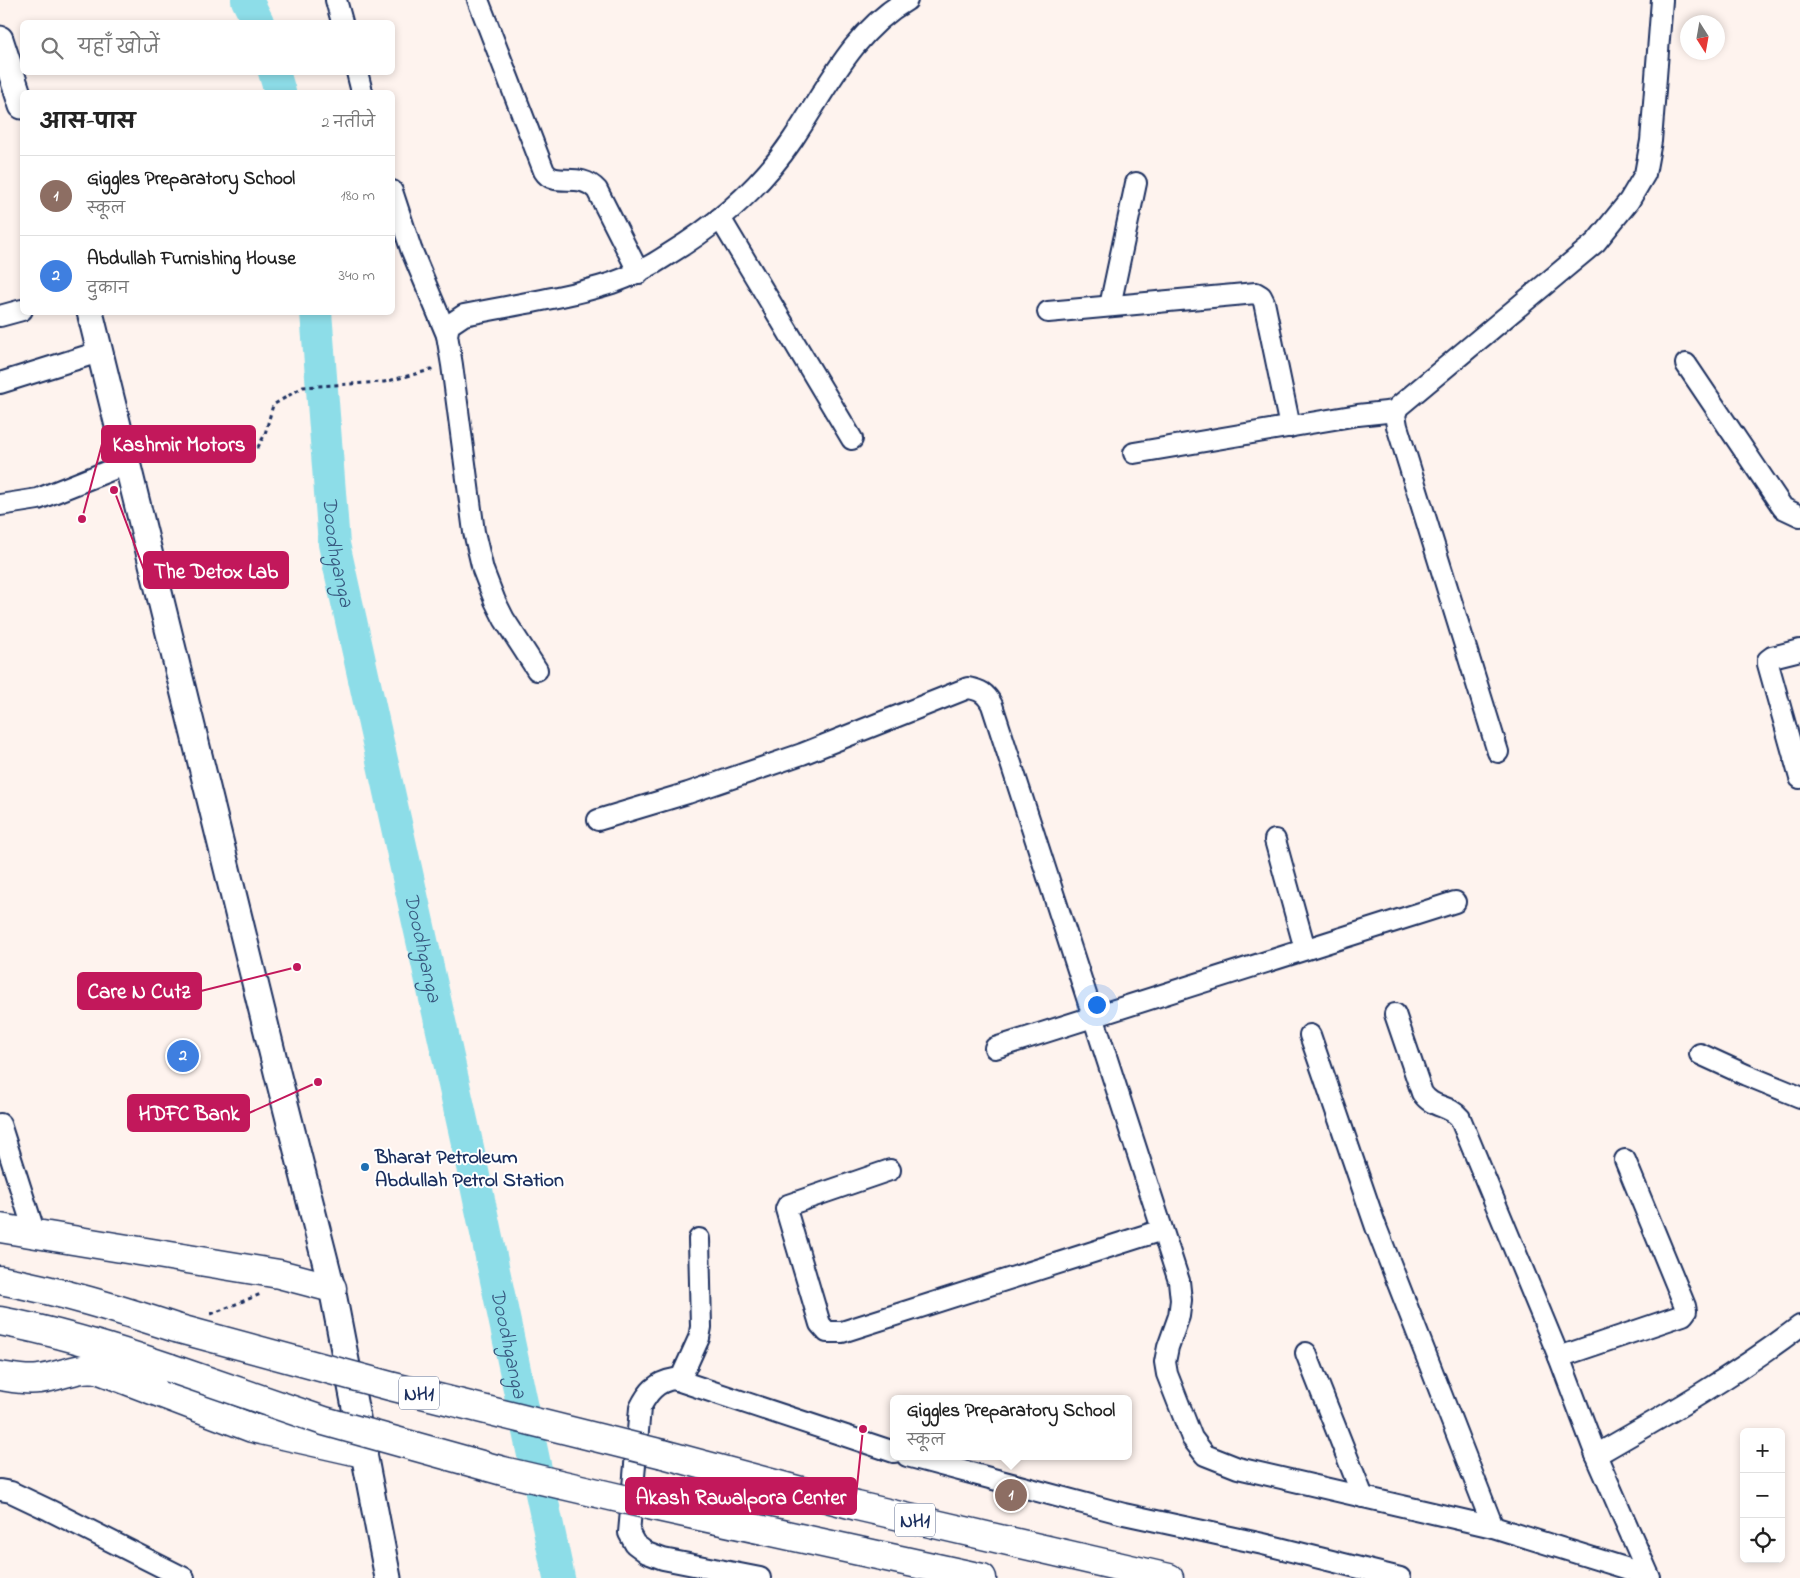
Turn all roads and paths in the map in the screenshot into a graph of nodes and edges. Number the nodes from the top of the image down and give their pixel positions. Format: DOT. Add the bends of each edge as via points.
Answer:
graph roads {
  1 [pos="336,0"];
  2 [pos="478,0"];
  3 [pos="907,0"];
  4 [pos="1662,0"];
  5 [pos="341,20"];
  6 [pos="0,39"];
  7 [pos="358,75"];
  8 [pos="362,90"];
  9 [pos="13,93"];
  10 [pos="1136,183"];
  11 [pos="395,200"];
  12 [pos="720,218"];
  13 [pos="639,272"];
  14 [pos="1110,306"];
  15 [pos="20,311"];
  16 [pos="1048,312"];
  17 [pos="91,315"];
  18 [pos="0,316"];
  19 [pos="447,335"];
  20 [pos="99,352"];
  21 [pos="1686,364"];
  22 [pos="452,365"];
  23 [pos="0,383"];
  24 [pos="1396,411"];
  25 [pos="1290,426"];
  26 [pos="852,439"];
  27 [pos="1134,453"];
  28 [pos="126,464"];
  29 [pos="0,506"];
  30 [pos="1800,516"];
  31 [pos="1800,650"];
  32 [pos="537,670"];
  33 [pos="1498,752"];
  34 [pos="1800,778"];
  35 [pos="598,820"];
  36 [pos="1275,840"];
  37 [pos="1455,902"];
  38 [pos="1305,949"];
  39 [pos="1395,1014"];
  40 [pos="1094,1018"];
  41 [pos="1310,1035"];
  42 [pos="995,1048"];
  43 [pos="1700,1054"];
  44 [pos="1800,1097"];
  45 [pos="0,1124"];
  46 [pos="1625,1160"];
  47 [pos="890,1170"];
  48 [pos="0,1228"];
  49 [pos="1162,1230"];
  50 [pos="35,1234"];
  51 [pos="699,1239"];
  52 [pos="0,1280"];
  53 [pos="332,1288"];
  54 [pos="264,1293"];
  55 [pos="0,1321"];
  56 [pos="1800,1326"];
  57 [pos="176,1328"];
  58 [pos="1306,1353"];
  59 [pos="1559,1357"];
  60 [pos="0,1376"];
  61 [pos="680,1380"];
  62 [pos="890,1451"];
  63 [pos="363,1453"];
  64 [pos="1596,1455"];
  65 [pos="922,1460"];
  66 [pos="0,1490"];
  67 [pos="1363,1497"];
  68 [pos="1494,1527"];
  69 [pos="1649,1576"];
  70 [pos="184,1578"];
  71 [pos="388,1578"];
  72 [pos="760,1578"];
  73 [pos="982,1578"];
  74 [pos="1169,1578"];
  75 [pos="1400,1578"];
  1 -- 5 [label="street"];
  2 -- 13 [label="street" via="544,171 552,178 583,180 597,190"];
  3 -- 12 [label="street" via="894,7 857,42 773,166 751,192"];
  4 -- 24 [label="street" via="1651,141 1645,174 1629,201 1596,242"];
  6 -- 9 [label="main road"];
  7 -- 8 [label="street"];
  10 -- 14 [label="street"];
  11 -- 19 [label="street" via="411,249"];
  12 -- 13 [label="street" via="680,248"];
  12 -- 26 [label="street"];
  13 -- 19 [label="street" via="583,291 464,315 449,325"];
  14 -- 16 [label="street"];
  14 -- 25 [label="street" via="1256,293 1261,296"];
  15 -- 18 [label="street"];
  17 -- 20 [label="main road"];
  19 -- 22 [label="street"];
  20 -- 23 [label="street"];
  20 -- 28 [label="main road"];
  21 -- 30 [label="street" via="1783,508"];
  22 -- 28 [label="path" via="384,382 303,387 273,406 258,447 194,442 162,446"];
  22 -- 32 [label="street" via="474,532 483,570 501,613"];
  24 -- 25 [label="street"];
  24 -- 33 [label="street" via="1397,426"];
  25 -- 27 [label="street"];
  28 -- 29 [label="street" via="38,499"];
  28 -- 53 [label="main road"];
  31 -- 34 [label="street" via="1772,657 1768,664"];
  35 -- 40 [label="street" via="802,754 968,688 978,689 987,695 992,705"];
  36 -- 38 [label="street"];
  37 -- 38 [label="street"];
  38 -- 40 [label="street"];
  39 -- 59 [label="street" via="1422,1093 1428,1101 1455,1112 1460,1118"];
  40 -- 42 [label="street"];
  40 -- 49 [label="street"];
  41 -- 68 [label="street" via="1376,1227"];
  43 -- 44 [label="street"];
  45 -- 50 [label="street"];
  46 -- 59 [label="street" via="1686,1311 1683,1316"];
  47 -- 49 [label="street" via="793,1202 786,1209 820,1324 827,1332 842,1332"];
  48 -- 50 [label="highway"];
  49 -- 67 [label="street" via="1181,1300 1165,1362 1192,1438 1205,1455 1220,1462"];
  50 -- 53 [label="highway" via="279,1274"];
  51 -- 61 [label="street" via="701,1327"];
  52 -- 57 [label="highway, NH1" via="100,1303"];
  53 -- 63 [label="main road"];
  54 -- 57 [label="path"];
  55 -- 73 [label="highway, NH1, bridge" via="93,1343 324,1421 503,1471"];
  56 -- 64 [label="street" via="1666,1416"];
  57 -- 74 [label="highway, NH1, bridge" via="857,1506"];
  58 -- 67 [label="street"];
  59 -- 64 [label="street"];
  60 -- 63 [label="highway" via="40,1379 87,1368 98,1369 252,1428"];
  61 -- 62 [label="street"];
  61 -- 72 [label="street" via="664,1380 656,1385 647,1393 640,1408 629,1533 635,1544 663,1559"];
  63 -- 71 [label="main road"];
  64 -- 69 [label="street"];
  65 -- 75 [label="street" via="1124,1514"];
  66 -- 70 [label="street" via="49,1510"];
  67 -- 68 [label="street"];
  68 -- 69 [label="street"];
}
